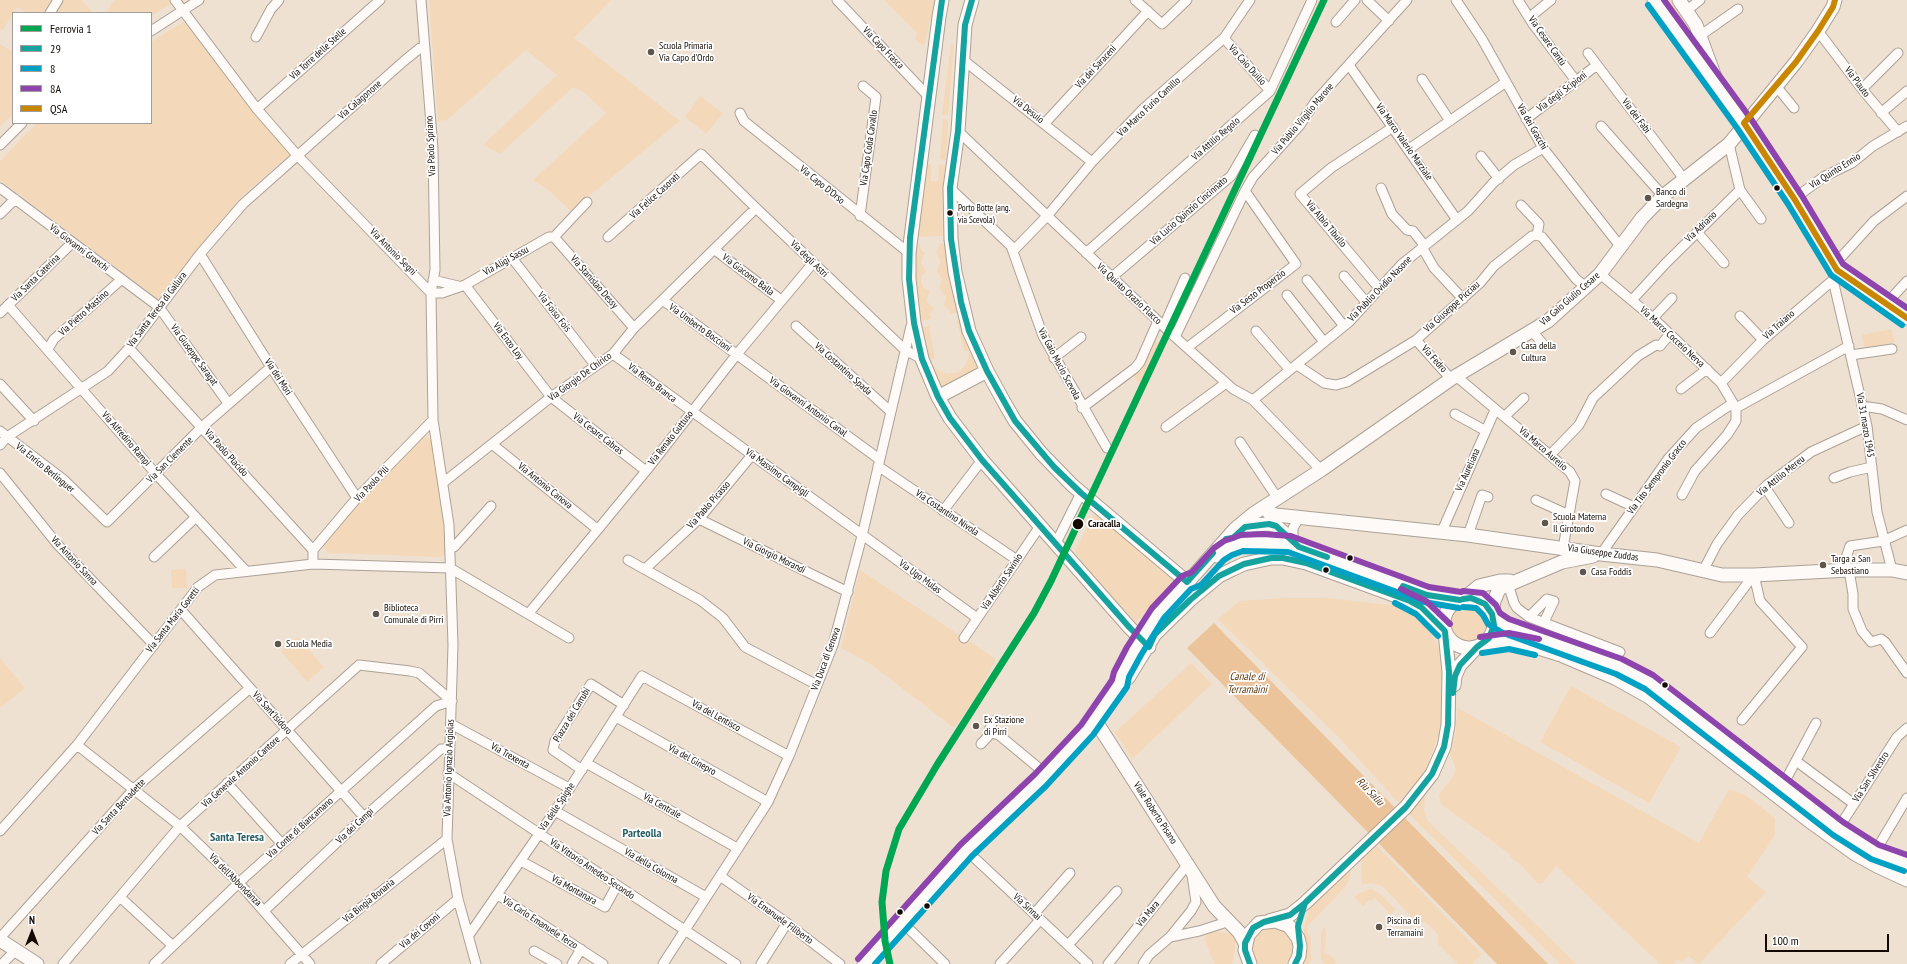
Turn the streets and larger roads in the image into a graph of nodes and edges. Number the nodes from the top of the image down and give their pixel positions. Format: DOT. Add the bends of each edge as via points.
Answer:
graph roads {
  1 [pos="58,0"];
  2 [pos="176,0"];
  3 [pos="199,0"];
  4 [pos="279,0"];
  5 [pos="380,0"];
  6 [pos="421,0"];
  7 [pos="837,0"];
  8 [pos="942,0"];
  9 [pos="972,0"];
  10 [pos="1135,0"];
  11 [pos="1187,0"];
  12 [pos="1250,0"];
  13 [pos="1312,0"];
  14 [pos="1355,0"];
  15 [pos="1367,0"];
  16 [pos="1407,0"];
  17 [pos="1456,0"];
  18 [pos="1518,0"];
  19 [pos="1551,0"];
  20 [pos="1654,0"];
  21 [pos="1700,0"];
  22 [pos="1835,0"];
  23 [pos="1683,5"];
  24 [pos="1738,9"];
  25 [pos="183,11"];
  26 [pos="1148,11"];
  27 [pos="51,12"];
  28 [pos="1530,17"];
  29 [pos="1389,20"];
  30 [pos="1336,22"];
  31 [pos="152,30"];
  32 [pos="1818,31"];
  33 [pos="1700,35"];
  34 [pos="256,36"];
  35 [pos="1224,38"];
  36 [pos="1684,42"];
  37 [pos="424,48"];
  38 [pos="1588,53"];
  39 [pos="1898,53"];
  40 [pos="962,59"];
  41 [pos="1349,65"];
  42 [pos="1597,65"];
  43 [pos="1422,79"];
  44 [pos="1576,81"];
  45 [pos="1506,82"];
  46 [pos="863,86"];
  47 [pos="1776,86"];
  48 [pos="1862,89"];
  49 [pos="1270,91"];
  50 [pos="1907,91"];
  51 [pos="1721,92"];
  52 [pos="928,96"];
  53 [pos="1794,108"];
  54 [pos="257,109"];
  55 [pos="740,113"];
  56 [pos="1881,113"];
  57 [pos="1526,119"];
  58 [pos="1450,121"];
  59 [pos="1045,123"];
  60 [pos="1744,123"];
  61 [pos="21,124"];
  62 [pos="1601,126"];
  63 [pos="1907,126"];
  64 [pos="1393,127"];
  65 [pos="958,131"];
  66 [pos="1898,132"];
  67 [pos="1254,135"];
  68 [pos="1729,144"];
  69 [pos="0,145"];
  70 [pos="1543,148"];
  71 [pos="1409,149"];
  72 [pos="701,154"];
  73 [pos="297,155"];
  74 [pos="1481,156"];
  75 [pos="1092,162"];
  76 [pos="1499,178"];
  77 [pos="1684,179"];
  78 [pos="0,188"];
  79 [pos="950,188"];
  80 [pos="1381,188"];
  81 [pos="1740,190"];
  82 [pos="1245,191"];
  83 [pos="1663,196"];
  84 [pos="1907,196"];
  85 [pos="15,199"];
  86 [pos="1795,200"];
  87 [pos="587,202"];
  88 [pos="1522,205"];
  89 [pos="756,208"];
  90 [pos="0,214"];
  91 [pos="1048,215"];
  92 [pos="860,216"];
  93 [pos="1761,219"];
  94 [pos="1457,220"];
  95 [pos="1697,232"];
  96 [pos="1537,235"];
  97 [pos="554,236"];
  98 [pos="608,237"];
  99 [pos="72,243"];
  100 [pos="1423,246"];
  101 [pos="1620,246"];
  102 [pos="715,250"];
  103 [pos="1013,251"];
  104 [pos="200,254"];
  105 [pos="909,254"];
  106 [pos="1086,254"];
  107 [pos="512,258"];
  108 [pos="813,263"];
  109 [pos="1724,263"];
  110 [pos="1835,271"];
  111 [pos="1600,274"];
  112 [pos="1344,276"];
  113 [pos="1112,278"];
  114 [pos="1185,278"];
  115 [pos="122,279"];
  116 [pos="433,280"];
  117 [pos="1307,280"];
  118 [pos="1907,281"];
  119 [pos="461,285"];
  120 [pos="1586,287"];
  121 [pos="1379,288"];
  122 [pos="431,292"];
  123 [pos="1287,295"];
  124 [pos="1672,298"];
  125 [pos="1463,299"];
  126 [pos="781,300"];
  127 [pos="1632,300"];
  128 [pos="664,301"];
  129 [pos="1366,302"];
  130 [pos="1886,304"];
  131 [pos="8,305"];
  132 [pos="159,307"];
  133 [pos="0,313"];
  134 [pos="1740,316"];
  135 [pos="1653,318"];
  136 [pos="1907,318"];
  137 [pos="914,323"];
  138 [pos="1161,323"];
  139 [pos="796,326"];
  140 [pos="1344,326"];
  141 [pos="634,328"];
  142 [pos="1256,331"];
  143 [pos="1532,331"];
  144 [pos="1670,334"];
  145 [pos="1081,337"];
  146 [pos="1175,337"];
  147 [pos="1416,340"];
  148 [pos="1763,340"];
  149 [pos="1324,342"];
  150 [pos="1543,344"];
  151 [pos="1849,346"];
  152 [pos="1188,347"];
  153 [pos="129,348"];
  154 [pos="48,349"];
  155 [pos="1892,349"];
  156 [pos="905,350"];
  157 [pos="613,354"];
  158 [pos="737,354"];
  159 [pos="1851,355"];
  160 [pos="1054,358"];
  161 [pos="922,359"];
  162 [pos="595,365"];
  163 [pos="271,367"];
  164 [pos="1294,368"];
  165 [pos="1707,369"];
  166 [pos="987,372"];
  167 [pos="1454,378"];
  168 [pos="1226,383"];
  169 [pos="1722,383"];
  170 [pos="0,384"];
  171 [pos="81,387"];
  172 [pos="1681,389"];
  173 [pos="551,397"];
  174 [pos="938,397"];
  175 [pos="1524,398"];
  176 [pos="1253,400"];
  177 [pos="228,403"];
  178 [pos="1862,406"];
  179 [pos="1082,408"];
  180 [pos="1736,408"];
  181 [pos="1495,410"];
  182 [pos="691,412"];
  183 [pos="890,412"];
  184 [pos="1455,414"];
  185 [pos="1505,416"];
  186 [pos="433,420"];
  187 [pos="1907,420"];
  188 [pos="34,421"];
  189 [pos="1867,426"];
  190 [pos="202,427"];
  191 [pos="1166,427"];
  192 [pos="0,430"];
  193 [pos="1486,430"];
  194 [pos="8,437"];
  195 [pos="1240,442"];
  196 [pos="492,444"];
  197 [pos="0,445"];
  198 [pos="1107,448"];
  199 [pos="1551,454"];
  200 [pos="752,455"];
  201 [pos="982,460"];
  202 [pos="878,462"];
  203 [pos="1872,467"];
  204 [pos="1322,470"];
  205 [pos="646,471"];
  206 [pos="0,473"];
  207 [pos="156,474"];
  208 [pos="1834,478"];
  209 [pos="444,482"];
  210 [pos="1765,487"];
  211 [pos="1081,493"];
  212 [pos="1606,494"];
  213 [pos="1682,495"];
  214 [pos="1488,497"];
  215 [pos="357,498"];
  216 [pos="1278,499"];
  217 [pos="1536,500"];
  218 [pos="490,506"];
  219 [pos="1634,507"];
  220 [pos="943,511"];
  221 [pos="1569,515"];
  222 [pos="1272,516"];
  223 [pos="196,517"];
  224 [pos="1299,518"];
  225 [pos="699,519"];
  226 [pos="107,522"];
  227 [pos="1790,523"];
  228 [pos="1040,526"];
  229 [pos="597,529"];
  230 [pos="1907,530"];
  231 [pos="1442,531"];
  232 [pos="1468,535"];
  233 [pos="862,536"];
  234 [pos="1226,539"];
  235 [pos="1883,540"];
  236 [pos="1056,543"];
  237 [pos="1296,544"];
  238 [pos="450,547"];
  239 [pos="1563,548"];
  240 [pos="313,550"];
  241 [pos="1601,554"];
  242 [pos="154,557"];
  243 [pos="628,560"];
  244 [pos="1017,560"];
  245 [pos="1562,562"];
  246 [pos="313,564"];
  247 [pos="450,568"];
  248 [pos="645,569"];
  249 [pos="245,570"];
  250 [pos="1845,570"];
  251 [pos="1892,570"];
  252 [pos="1703,571"];
  253 [pos="1907,573"];
  254 [pos="1755,578"];
  255 [pos="1188,582"];
  256 [pos="1511,583"];
  257 [pos="848,592"];
  258 [pos="1462,599"];
  259 [pos="181,610"];
  260 [pos="529,613"];
  261 [pos="1493,616"];
  262 [pos="1529,617"];
  263 [pos="977,618"];
  264 [pos="1544,622"];
  265 [pos="1445,631"];
  266 [pos="1710,633"];
  267 [pos="569,638"];
  268 [pos="964,638"];
  269 [pos="1144,643"];
  270 [pos="1498,643"];
  271 [pos="154,645"];
  272 [pos="1479,646"];
  273 [pos="1620,652"];
  274 [pos="1464,660"];
  275 [pos="1907,673"];
  276 [pos="642,676"];
  277 [pos="817,685"];
  278 [pos="250,688"];
  279 [pos="452,701"];
  280 [pos="1450,702"];
  281 [pos="624,705"];
  282 [pos="616,717"];
  283 [pos="1095,720"];
  284 [pos="1742,720"];
  285 [pos="993,721"];
  286 [pos="1816,723"];
  287 [pos="451,724"];
  288 [pos="1907,728"];
  289 [pos="287,730"];
  290 [pos="991,733"];
  291 [pos="981,744"];
  292 [pos="77,745"];
  293 [pos="449,749"];
  294 [pos="789,756"];
  295 [pos="1796,761"];
  296 [pos="584,767"];
  297 [pos="448,773"];
  298 [pos="1046,774"];
  299 [pos="227,783"];
  300 [pos="1783,785"];
  301 [pos="569,788"];
  302 [pos="134,789"];
  303 [pos="342,791"];
  304 [pos="1907,798"];
  305 [pos="768,802"];
  306 [pos="1854,804"];
  307 [pos="555,811"];
  308 [pos="364,816"];
  309 [pos="180,826"];
  310 [pos="1831,827"];
  311 [pos="0,831"];
  312 [pos="539,833"];
  313 [pos="447,839"];
  314 [pos="282,844"];
  315 [pos="738,848"];
  316 [pos="966,850"];
  317 [pos="1875,852"];
  318 [pos="1855,854"];
  319 [pos="521,861"];
  320 [pos="1907,864"];
  321 [pos="1190,868"];
  322 [pos="1907,870"];
  323 [pos="1070,873"];
  324 [pos="720,876"];
  325 [pos="1907,880"];
  326 [pos="239,883"];
  327 [pos="617,885"];
  328 [pos="1117,891"];
  329 [pos="498,895"];
  330 [pos="120,896"];
  331 [pos="706,897"];
  332 [pos="458,899"];
  333 [pos="1305,903"];
  334 [pos="1214,906"];
  335 [pos="265,910"];
  336 [pos="1037,917"];
  337 [pos="1266,921"];
  338 [pos="902,922"];
  339 [pos="1227,922"];
  340 [pos="787,923"];
  341 [pos="686,930"];
  342 [pos="469,935"];
  343 [pos="1170,937"];
  344 [pos="1298,938"];
  345 [pos="0,939"];
  346 [pos="1245,943"];
  347 [pos="1068,945"];
  348 [pos="173,946"];
  349 [pos="581,949"];
  350 [pos="16,950"];
  351 [pos="534,951"];
  352 [pos="302,955"];
  353 [pos="2,964"];
  354 [pos="37,964"];
  355 [pos="63,964"];
  356 [pos="154,964"];
  357 [pos="290,964"];
  358 [pos="310,964"];
  359 [pos="382,964"];
  360 [pos="476,964"];
  361 [pos="557,964"];
  362 [pos="572,964"];
  363 [pos="603,964"];
  364 [pos="663,964"];
  365 [pos="736,964"];
  366 [pos="761,964"];
  367 [pos="840,964"];
  368 [pos="864,964"];
  369 [pos="945,964"];
  370 [pos="1000,964"];
  371 [pos="1088,964"];
  372 [pos="1108,964"];
  373 [pos="1143,964"];
  374 [pos="1250,964"];
  375 [pos="1295,964"];
  1 -- 27 [label="street"];
  2 -- 25 [label="street, Via Antonio Segni"];
  3 -- 25 [label="street"];
  4 -- 34 [label="street" via="267,15"];
  5 -- 54 [label="street, Via Torre delle Stelle"];
  6 -- 37 [label="street, Via Paolo Spriano"];
  7 -- 52 [label="street, Via Capo Frasca"];
  8 -- 52 [label="street"];
  9 -- 40 [label="street" via="965,25"];
  10 -- 26 [label="street"];
  11 -- 26 [label="street" via="1162,24"];
  12 -- 35 [label="street, Via Marco Furio Camillo"];
  13 -- 49 [label="street, Via Attilio Regolo"];
  14 -- 30 [label="street"];
  15 -- 29 [label="street"];
  16 -- 29 [label="street, Via Publio Virgilio Marone"];
  17 -- 45 [label="street, Via dei Gracchi"];
  18 -- 28 [label="street, Via Cesare Cantù"];
  19 -- 28 [label="street"];
  20 -- 36 [label="street"];
  21 -- 23 [label="street"];
  22 -- 32 [label="street, Via Gaio Giulio Cesare"];
  23 -- 33 [label="street"];
  24 -- 33 [label="street"];
  25 -- 31 [label="street"];
  25 -- 54 [label="street, Via Antonio Segni"];
  26 -- 59 [label="street, Via dei Saraceni"];
  28 -- 44 [label="street, Via Cesare Cantù"];
  29 -- 41 [label="street, Via Publio Virgilio Marone"];
  32 -- 47 [label="street, Via Gaio Giulio Cesare"];
  32 -- 48 [label="street, Via Plauto"];
  33 -- 36 [label="street" via="1694,40"];
  33 -- 51 [label="street"];
  35 -- 49 [label="street, Via Caio Duilio"];
  35 -- 75 [label="street, Via Marco Furio Camillo" via="1142,110"];
  36 -- 51 [label="street"];
  37 -- 73 [label="street, Via Calagonone" via="420,48 404,61"];
  37 -- 116 [label="street, Via Paolo Spriano" via="433,149"];
  38 -- 42 [label="street, Via dei Fabi"];
  39 -- 48 [label="street"];
  40 -- 59 [label="street, Via Desulo"];
  40 -- 65 [label="street"];
  41 -- 64 [label="street, Via Marco Valerio Marziale"];
  41 -- 82 [label="street, Via Publio Virgilio Marone" via="1253,177"];
  42 -- 44 [label="street, Via degli Scipioni"];
  42 -- 77 [label="street, Via dei Fabi"];
  43 -- 58 [label="street"];
  44 -- 57 [label="street, Via degli Scipioni"];
  45 -- 57 [label="street, Via dei Gracchi"];
  45 -- 58 [label="street"];
  46 -- 92 [label="street, Via Capo Coda Cavallo" via="876,97"];
  47 -- 53 [label="street"];
  47 -- 60 [label="street, Via Gaio Giulio Cesare"];
  48 -- 56 [label="street, Via Plauto"];
  49 -- 106 [label="street, Via Attilio Regolo"];
  50 -- 56 [label="street"];
  51 -- 60 [label="street"];
  52 -- 105 [label="street"];
  54 -- 73 [label="street, Via Antonio Segni"];
  55 -- 92 [label="street, Via Capo D'Orso" via="744,121"];
  56 -- 66 [label="street, Via Plauto"];
  57 -- 70 [label="street, Via dei Gracchi"];
  58 -- 71 [label="street"];
  59 -- 75 [label="street, Via Desulo"];
  60 -- 68 [label="street, Via Gaio Giulio Cesare"];
  60 -- 86 [label="street"];
  61 -- 69 [label="street"];
  62 -- 83 [label="street"];
  63 -- 66 [label="street, Via Quinto Ennio"];
  64 -- 71 [label="street, Via Marco Valerio Marziale"];
  64 -- 121 [label="street, Via Albio Tibullo" via="1331,168 1300,194"];
  65 -- 79 [label="street"];
  65 -- 91 [label="street, Via Quinto Orazio Flacco"];
  66 -- 86 [label="street, Via Quinto Ennio" via="1873,146 1852,163 1825,176"];
  67 -- 113 [label="street, Via Lucio Quinzio Cincinnato" via="1231,176"];
  68 -- 77 [label="street, Via Gaio Giulio Cesare"];
  68 -- 81 [label="street"];
  70 -- 76 [label="street, Via Publio Ovidio Nasone" via="1514,165"];
  70 -- 101 [label="street, Via dei Gracchi"];
  71 -- 94 [label="street, Via Marco Valerio Marziale"];
  72 -- 89 [label="street, Via degli Astri"];
  72 -- 98 [label="street, Via Felice Casorati"];
  73 -- 104 [label="street, Via Santa Teresa di Gallura" via="243,204"];
  73 -- 122 [label="street, Via Antonio Segni"];
  74 -- 76 [label="street"];
  75 -- 91 [label="street, Via Marco Furio Camillo"];
  76 -- 94 [label="street, Via Publio Ovidio Nasone"];
  77 -- 83 [label="street, Via Gaio Giulio Cesare"];
  78 -- 85 [label="street, Via Giovanni Gronchi"];
  79 -- 103 [label="street" via="1011,246"];
  79 -- 166 [label="street" via="951,239 961,302"];
  80 -- 100 [label="street" via="1392,214 1407,230 1413,231"];
  81 -- 93 [label="street"];
  81 -- 95 [label="street, Via Adriano"];
  82 -- 146 [label="street, Via Publio Virgilio Marone"];
  82 -- 152 [label="street, Via Sesto Properzio" via="1296,264"];
  83 -- 101 [label="street, Via Gaio Giulio Cesare"];
  84 -- 110 [label="street, Via Traiano" via="1874,221"];
  85 -- 90 [label="street"];
  85 -- 99 [label="street, Via Giovanni Gronchi"];
  86 -- 110 [label="street"];
  87 -- 97 [label="street"];
  88 -- 96 [label="street" via="1539,224"];
  89 -- 102 [label="street, Via Giorgio De Chirico"];
  89 -- 108 [label="street, Via degli Astri"];
  91 -- 103 [label="street, Via Marco Furio Camillo"];
  91 -- 106 [label="street, Via Quinto Orazio Flacco"];
  92 -- 105 [label="street, Via Capo D'Orso"];
  94 -- 100 [label="street, Via Publio Ovidio Nasone"];
  95 -- 109 [label="street"];
  95 -- 127 [label="street, Via Adriano"];
  96 -- 120 [label="street" via="1545,240 1576,279"];
  96 -- 125 [label="street, Via Giuseppe Picciau" via="1525,239 1494,266"];
  97 -- 107 [label="street, Via Aligi Sassu"];
  97 -- 141 [label="street, Via Stanislao Dessy"];
  99 -- 115 [label="street, Via Giovanni Gronchi"];
  99 -- 131 [label="street, Via Santa Caterina"];
  100 -- 121 [label="street, Via Publio Ovidio Nasone"];
  100 -- 125 [label="street" via="1434,268"];
  101 -- 111 [label="street, Via Gaio Giulio Cesare"];
  102 -- 126 [label="street, Via Giacomo Balla"];
  102 -- 128 [label="street, Via Giorgio De Chirico"];
  103 -- 160 [label="street, Via Gaio Mucio Scevola" via="1042,336"];
  104 -- 132 [label="street, Via Santa Teresa di Gallura"];
  104 -- 163 [label="street, Via dei Mori"];
  105 -- 137 [label="street"];
  106 -- 113 [label="street, Via Quinto Orazio Flacco"];
  107 -- 119 [label="street, Via Aligi Sassu"];
  107 -- 162 [label="street, Via Foiso Fois"];
  108 -- 126 [label="street, Via Renato Guttuso"];
  108 -- 156 [label="street, Via degli Astri"];
  110 -- 130 [label="street"];
  110 -- 148 [label="street, Via Traiano"];
  110 -- 151 [label="street, Via 31 marzo 1943"];
  111 -- 120 [label="street, Via Gaio Giulio Cesare"];
  111 -- 127 [label="street, Via Marco Cocceio Nerva"];
  112 -- 129 [label="street"];
  113 -- 138 [label="street, Via Quinto Orazio Flacco"];
  114 -- 138 [label="street"];
  115 -- 132 [label="street, Via Giovanni Gronchi"];
  115 -- 154 [label="street, Via Pietro Mastino" via="54,339"];
  116 -- 119 [label="street"];
  116 -- 122 [label="street, Via Paolo Spriano"];
  117 -- 140 [label="street"];
  118 -- 130 [label="street"];
  119 -- 122 [label="street, Via Aligi Sassu" via="442,293"];
  119 -- 173 [label="street, Via Enzo Loy"];
  120 -- 143 [label="street, Via Gaio Giulio Cesare" via="1548,321"];
  121 -- 129 [label="street, Via Publio Ovidio Nasone"];
  122 -- 186 [label="street"];
  123 -- 149 [label="street"];
  124 -- 135 [label="street"];
  125 -- 147 [label="street, Via Giuseppe Picciau"];
  126 -- 158 [label="street, Via Renato Guttuso"];
  127 -- 135 [label="street, Via Marco Cocceio Nerva"];
  128 -- 141 [label="street, Via Giorgio De Chirico"];
  128 -- 158 [label="street, Via Umberto Boccioni"];
  129 -- 140 [label="street, Via Publio Ovidio Nasone"];
  130 -- 136 [label="street"];
  131 -- 133 [label="street, Via Santa Caterina"];
  131 -- 154 [label="street, Via Alfredino Rampi"];
  132 -- 153 [label="street, Via Santa Teresa di Gallura"];
  132 -- 177 [label="street, Via Giuseppe Saragat"];
  134 -- 148 [label="street"];
  135 -- 144 [label="street, Via Marco Cocceio Nerva"];
  137 -- 156 [label="street, Via Duca di Genova"];
  137 -- 161 [label="street"];
  138 -- 146 [label="street, Via Quinto Orazio Flacco"];
  138 -- 179 [label="street" via="1135,368"];
  139 -- 183 [label="street, Via Costantino Spada"];
  140 -- 149 [label="street, Via Publio Ovidio Nasone"];
  141 -- 157 [label="street, Via Giorgio De Chirico"];
  142 -- 164 [label="street, Via Giuseppe Picciau"];
  143 -- 150 [label="street"];
  143 -- 167 [label="street, Via Gaio Giulio Cesare"];
  144 -- 165 [label="street, Via Marco Cocceio Nerva"];
  144 -- 199 [label="street" via="1660,346 1656,345 1638,356 1594,398 1579,425"];
  145 -- 160 [label="street"];
  146 -- 152 [label="street, Via Quinto Orazio Flacco"];
  147 -- 164 [label="street, Via Giuseppe Picciau" via="1347,382 1336,385 1324,384"];
  147 -- 167 [label="street, Via Fedro"];
  148 -- 169 [label="street, Via Traiano"];
  149 -- 164 [label="street, Via Publio Ovidio Nasone"];
  151 -- 159 [label="street, Via 31 marzo 1943"];
  151 -- 180 [label="street, Via Tito Sempronio Gracco"];
  152 -- 168 [label="street, Via Quinto Orazio Flacco"];
  153 -- 171 [label="street, Via Santa Teresa di Gallura" via="108,371"];
  153 -- 190 [label="street, Via Paolo Placido"];
  154 -- 171 [label="street, Via Alfredino Rampi"];
  155 -- 159 [label="street"];
  156 -- 161 [label="street, Via degli Astri"];
  156 -- 183 [label="street, Via Duca di Genova"];
  157 -- 162 [label="street, Via Giorgio De Chirico"];
  157 -- 182 [label="street, Via Remo Branca"];
  158 -- 182 [label="street, Via Renato Guttuso"];
  158 -- 202 [label="street, Via Giovanni Antonio Canal"];
  159 -- 178 [label="street, Via 31 marzo 1943"];
  160 -- 179 [label="street, Via Gaio Mucio Scevola"];
  161 -- 174 [label="street"];
  162 -- 173 [label="street, Via Giorgio De Chirico"];
  163 -- 177 [label="street, Via San Clemente"];
  163 -- 215 [label="street, Via dei Mori"];
  164 -- 176 [label="street, Via Publio Ovidio Nasone"];
  165 -- 169 [label="street, Via Marco Cocceio Nerva"];
  165 -- 172 [label="street"];
  166 -- 174 [label="street"];
  166 -- 211 [label="street" via="1028,438"];
  167 -- 181 [label="street, Via Marco Aurelio"];
  167 -- 204 [label="street, Via Gaio Giulio Cesare"];
  168 -- 176 [label="street, Via Quinto Orazio Flacco"];
  168 -- 191 [label="street"];
  169 -- 180 [label="street, Via Marco Cocceio Nerva"];
  170 -- 188 [label="street"];
  171 -- 188 [label="street, Via Santa Teresa di Gallura"];
  171 -- 207 [label="street, Via Alfredino Rampi"];
  173 -- 196 [label="street, Via Giorgio De Chirico"];
  173 -- 205 [label="street, Via Cesare Cabras"];
  174 -- 201 [label="street" via="950,418"];
  175 -- 185 [label="street"];
  176 -- 204 [label="street, Via Quinto Orazio Flacco"];
  177 -- 190 [label="street, Via San Clemente"];
  178 -- 187 [label="street" via="1882,409"];
  178 -- 189 [label="street, Via 31 marzo 1943"];
  179 -- 198 [label="street, Via Gaio Mucio Scevola"];
  180 -- 213 [label="street" via="1736,421 1695,471"];
  180 -- 219 [label="street, Via Tito Sempronio Gracco" via="1730,405 1696,428 1668,459"];
  181 -- 185 [label="street, Via Marco Aurelio"];
  181 -- 193 [label="street, Via Aureliana"];
  182 -- 200 [label="street, Via Massimo Campigli"];
  182 -- 205 [label="street, Via Renato Guttuso"];
  183 -- 202 [label="street, Via Duca di Genova"];
  184 -- 193 [label="street"];
  185 -- 199 [label="street, Via Marco Aurelio"];
  186 -- 209 [label="street"];
  186 -- 215 [label="street, Via Paolo Pili"];
  188 -- 194 [label="street, Via Santa Teresa di Gallura"];
  189 -- 203 [label="street, Via 31 marzo 1943"];
  189 -- 210 [label="street, Via Attilio Mereu" via="1811,452"];
  190 -- 207 [label="street, Via San Clemente"];
  190 -- 240 [label="street, Via Paolo Placido"];
  192 -- 194 [label="street, Via Enrico Berlinguer"];
  193 -- 231 [label="street, Via Aureliana"];
  194 -- 197 [label="street, Via Santa Teresa di Gallura"];
  194 -- 226 [label="street, Via Enrico Berlinguer" via="62,479"];
  195 -- 216 [label="street"];
  196 -- 209 [label="street, Via Giorgio De Chirico"];
  196 -- 229 [label="street, Via Antonio Canova"];
  199 -- 221 [label="street, Via Marco Aurelio" via="1570,472 1575,481"];
  200 -- 225 [label="street, Via Pablo Picasso"];
  200 -- 233 [label="street, Via Massimo Campigli"];
  201 -- 220 [label="street"];
  201 -- 228 [label="street"];
  202 -- 220 [label="street, Via Costantino Nivola"];
  202 -- 233 [label="street, Via Duca di Genova"];
  203 -- 208 [label="street"];
  203 -- 235 [label="street, Via 31 marzo 1943"];
  204 -- 216 [label="street, Via Gaio Giulio Cesare"];
  205 -- 229 [label="street, Via Renato Guttuso"];
  206 -- 271 [label="street, Via Antonio Sanna" via="58,545"];
  207 -- 223 [label="street, Via Alfredino Rampi"];
  207 -- 226 [label="street, Via San Clemente"];
  209 -- 238 [label="street"];
  210 -- 227 [label="street"];
  210 -- 252 [label="street, Via Attilio Mereu" via="1738,515 1717,544"];
  211 -- 236 [label="street"];
  211 -- 255 [label="street"];
  212 -- 219 [label="street"];
  214 -- 232 [label="street" via="1482,495"];
  215 -- 240 [label="street, Via Paolo Pili"];
  216 -- 222 [label="street"];
  217 -- 221 [label="street"];
  218 -- 238 [label="street" via="454,547"];
  219 -- 241 [label="street, Via Tito Sempronio Gracco"];
  220 -- 244 [label="street, Via Costantino Nivola"];
  221 -- 239 [label="street, Via Marco Aurelio"];
  222 -- 224 [label="street, Via Giuseppe Zuddas"];
  222 -- 234 [label="street" via="1264,524 1245,527 1233,538"];
  222 -- 234 [label="street" via="1253,514"];
  222 -- 237 [label="street"];
  223 -- 242 [label="street"];
  223 -- 249 [label="street, Via Alfredino Rampi"];
  224 -- 231 [label="street, Via Giuseppe Zuddas"];
  224 -- 237 [label="street" via="1293,528"];
  225 -- 248 [label="street, Via Pablo Picasso"];
  225 -- 257 [label="street, Via Giorgio Morandi"];
  228 -- 236 [label="street"];
  228 -- 244 [label="street, Via Alberto Savinio"];
  229 -- 260 [label="street, Via Renato Guttuso"];
  230 -- 235 [label="street"];
  231 -- 232 [label="street, Via Giuseppe Zuddas"];
  232 -- 239 [label="street, Via Giuseppe Zuddas"];
  233 -- 257 [label="street, Via Duca di Genova"];
  233 -- 263 [label="street, Via Ugo Mulas"];
  234 -- 255 [label="street"];
  235 -- 250 [label="street" via="1850,546"];
  235 -- 251 [label="street, Via 31 marzo 1943"];
  236 -- 269 [label="street"];
  237 -- 255 [label="street" via="1241,543 1219,554 1196,579"];
  237 -- 258 [label="street" via="1427,595"];
  238 -- 247 [label="street"];
  239 -- 241 [label="street, Via Giuseppe Zuddas"];
  239 -- 245 [label="street" via="1567,556"];
  240 -- 246 [label="street"];
  241 -- 245 [label="street"];
  241 -- 252 [label="street, Via Giuseppe Zuddas" via="1657,560"];
  243 -- 248 [label="street"];
  244 -- 263 [label="street, Via Alberto Savinio"];
  245 -- 256 [label="street"];
  246 -- 247 [label="street, Via Santa Maria Goretti"];
  246 -- 249 [label="street, Via Santa Maria Goretti"];
  247 -- 260 [label="street"];
  247 -- 279 [label="street, Via Antonio Ignazio Argiolas" via="454,645"];
  248 -- 277 [label="street" via="700,600 723,618 745,647"];
  249 -- 259 [label="street, Via Santa Maria Goretti" via="215,575 205,580"];
  250 -- 251 [label="street, Via Giuseppe Zuddas"];
  250 -- 254 [label="street, Via Giuseppe Zuddas"];
  250 -- 275 [label="street" via="1853,594 1853,609 1862,631 1871,642 1881,639 1885,642"];
  251 -- 253 [label="street, Via Giuseppe Zuddas"];
  252 -- 254 [label="street, Via Giuseppe Zuddas"];
  254 -- 266 [label="street" via="1750,580"];
  254 -- 284 [label="street" via="1760,601 1802,647"];
  255 -- 269 [label="street" via="1158,613"];
  256 -- 258 [label="street" via="1500,580 1479,586"];
  256 -- 261 [label="street" via="1499,590 1494,600"];
  256 -- 262 [label="street" via="1514,603"];
  257 -- 277 [label="street, Via Duca di Genova" via="833,645"];
  258 -- 261 [label="street" via="1479,600"];
  258 -- 265 [label="street" via="1446,611"];
  259 -- 271 [label="street, Via Santa Maria Goretti"];
  259 -- 278 [label="street, Via Sant'Isidoro"];
  260 -- 267 [label="street"];
  261 -- 272 [label="street" via="1492,632"];
  261 -- 300 [label="street" via="1506,626 1619,667 1649,682"];
  262 -- 264 [label="street"];
  262 -- 264 [label="street" via="1547,599 1554,601"];
  263 -- 268 [label="street, Via Alberto Savinio"];
  264 -- 273 [label="street"];
  265 -- 269 [label="street" via="1422,607 1410,601 1321,567 1294,560 1271,558 1244,564 1219,576"];
  265 -- 272 [label="street" via="1455,644 1462,647"];
  265 -- 280 [label="street"];
  269 -- 283 [label="street" via="1127,680 1120,684"];
  270 -- 272 [label="street"];
  270 -- 274 [label="street"];
  270 -- 310 [label="street" via="1516,642 1561,655 1615,678 1649,697"];
  271 -- 292 [label="street, Via Santa Maria Goretti"];
  272 -- 274 [label="street"];
  274 -- 280 [label="street" via="1455,676 1453,697"];
  276 -- 281 [label="street, Via delle Spighe"];
  276 -- 294 [label="street, Via del Lentisco"];
  277 -- 294 [label="street, Via Duca di Genova"];
  278 -- 289 [label="street, Via Sant'Isidoro"];
  278 -- 302 [label="street, Via Santa Bernadette"];
  279 -- 287 [label="street, Via Antonio Ignazio Argiolas"];
  279 -- 289 [label="street, Via Generale Antonio Cantore" via="419,673 359,665"];
  279 -- 303 [label="street, Via Conte di Biancamano" via="436,706"];
  280 -- 333 [label="street" via="1444,747 1432,774 1406,807"];
  281 -- 282 [label="street, Via delle Spighe"];
  281 -- 296 [label="street, Piazza dei Carrubi" via="591,684 555,741 553,750"];
  282 -- 296 [label="street, Via delle Spighe"];
  282 -- 305 [label="street, Via del Ginepro"];
  283 -- 298 [label="street"];
  283 -- 321 [label="street, Viale Roberto Pisano"];
  285 -- 290 [label="street"];
  286 -- 295 [label="street"];
  287 -- 293 [label="street, Via Antonio Ignazio Argiolas"];
  287 -- 301 [label="street, Via Trexenta"];
  288 -- 306 [label="street, Via San Silvestro" via="1897,737"];
  289 -- 299 [label="street, Via Generale Antonio Cantore"];
  289 -- 303 [label="street, Via Sant'Isidoro"];
  290 -- 291 [label="street"];
  290 -- 298 [label="street" via="998,735"];
  292 -- 302 [label="street, Via dell'Abbondanza"];
  292 -- 311 [label="street, Via Santa Maria Goretti"];
  293 -- 297 [label="street, Via Antonio Ignazio Argiolas"];
  293 -- 308 [label="street, Via dei Campi" via="441,749"];
  294 -- 305 [label="street, Via Duca di Genova"];
  295 -- 300 [label="street"];
  295 -- 306 [label="street"];
  296 -- 301 [label="street, Via delle Spighe"];
  296 -- 315 [label="street, Via Centrale"];
  297 -- 312 [label="street, Via Vittorio Amedeo Secondo"];
  297 -- 313 [label="street, Via Antonio Ignazio Argiolas"];
  298 -- 316 [label="street"];
  299 -- 309 [label="street, Via Generale Antonio Cantore"];
  299 -- 314 [label="street"];
  300 -- 310 [label="street"];
  301 -- 307 [label="street, Via delle Spighe"];
  302 -- 309 [label="street, Via dell'Abbondanza"];
  302 -- 345 [label="street, Via Santa Bernadette"];
  303 -- 308 [label="street, Via Sant'Isidoro"];
  303 -- 314 [label="street, Via Conte di Biancamano"];
  304 -- 317 [label="street"];
  305 -- 315 [label="street, Via Duca di Genova"];
  306 -- 310 [label="street, Via San Silvestro"];
  307 -- 312 [label="street, Via delle Spighe"];
  307 -- 331 [label="street, Via della Colonna"];
  308 -- 335 [label="street, Via dei Campi"];
  309 -- 326 [label="street, Via dell'Abbondanza"];
  309 -- 330 [label="street, Via Generale Antonio Cantore"];
  310 -- 317 [label="street"];
  310 -- 318 [label="street"];
  312 -- 319 [label="street, Via delle Spighe"];
  312 -- 327 [label="street, Via Vittorio Amedeo Secondo"];
  313 -- 332 [label="street, Via Antonio Ignazio Argiolas"];
  313 -- 352 [label="street, Via Bingia Bonaria"];
  314 -- 326 [label="street, Via Conte di Biancamano"];
  315 -- 324 [label="street, Via Duca di Genova"];
  316 -- 336 [label="street, Via Sinnai"];
  316 -- 338 [label="street"];
  317 -- 320 [label="street"];
  318 -- 322 [label="street" via="1862,850"];
  318 -- 325 [label="street"];
  319 -- 327 [label="street, Via Montanara" via="605,907"];
  319 -- 329 [label="street, Via delle Spighe"];
  321 -- 334 [label="street, Viale Roberto Pisano"];
  321 -- 343 [label="street" via="1196,902"];
  321 -- 372 [label="street, Via Mara"];
  323 -- 336 [label="street"];
  324 -- 331 [label="street, Via Duca di Genova"];
  324 -- 340 [label="street, Via Emanuele Filiberto"];
  326 -- 335 [label="street, Via dell'Abbondanza"];
  326 -- 348 [label="street, Via Conte di Biancamano"];
  327 -- 341 [label="street, Via Vittorio Amedeo Secondo"];
  328 -- 347 [label="street"];
  329 -- 342 [label="street, Via delle Spighe"];
  329 -- 349 [label="street, Via Carlo Emanuele Terzo"];
  330 -- 348 [label="street"];
  330 -- 355 [label="street, Via Generale Antonio Cantore"];
  331 -- 341 [label="street, Via Duca di Genova"];
  332 -- 342 [label="street, Via Antonio Ignazio Argiolas"];
  332 -- 359 [label="street, Via dei Covoni"];
  333 -- 337 [label="street" via="1290,915"];
  333 -- 344 [label="street" via="1300,915"];
  334 -- 337 [label="street, Viale Roberto Pisano" via="1232,920 1242,923"];
  334 -- 339 [label="street, Viale Roberto Pisano"];
  335 -- 352 [label="street, Via dell'Abbondanza"];
  336 -- 347 [label="street, Via Sinnai"];
  336 -- 370 [label="street"];
  337 -- 344 [label="street" via="1282,922 1289,926"];
  337 -- 346 [label="street" via="1253,928"];
  338 -- 368 [label="street"];
  338 -- 369 [label="street"];
  339 -- 343 [label="street"];
  339 -- 346 [label="street, Viale Roberto Pisano" via="1239,932"];
  340 -- 366 [label="street"];
  340 -- 367 [label="street, Via Emanuele Filiberto"];
  341 -- 364 [label="street, Via Duca di Genova"];
  341 -- 365 [label="street, Via Vittorio Amedeo Secondo"];
  342 -- 360 [label="street, Via Antonio Ignazio Argiolas"];
  343 -- 373 [label="street" via="1149,955"];
  344 -- 375 [label="street" via="1299,956"];
  345 -- 350 [label="street"];
  346 -- 374 [label="street"];
  347 -- 371 [label="street, Via Sinnai"];
  348 -- 356 [label="street, Via Conte di Biancamano"];
  349 -- 362 [label="street"];
  349 -- 363 [label="street, Via Carlo Emanuele Terzo"];
  350 -- 353 [label="street"];
  350 -- 354 [label="street"];
  351 -- 361 [label="street"];
  352 -- 357 [label="street, Via Bingia Bonaria"];
  352 -- 358 [label="street, Via dell'Abbondanza"];
}
